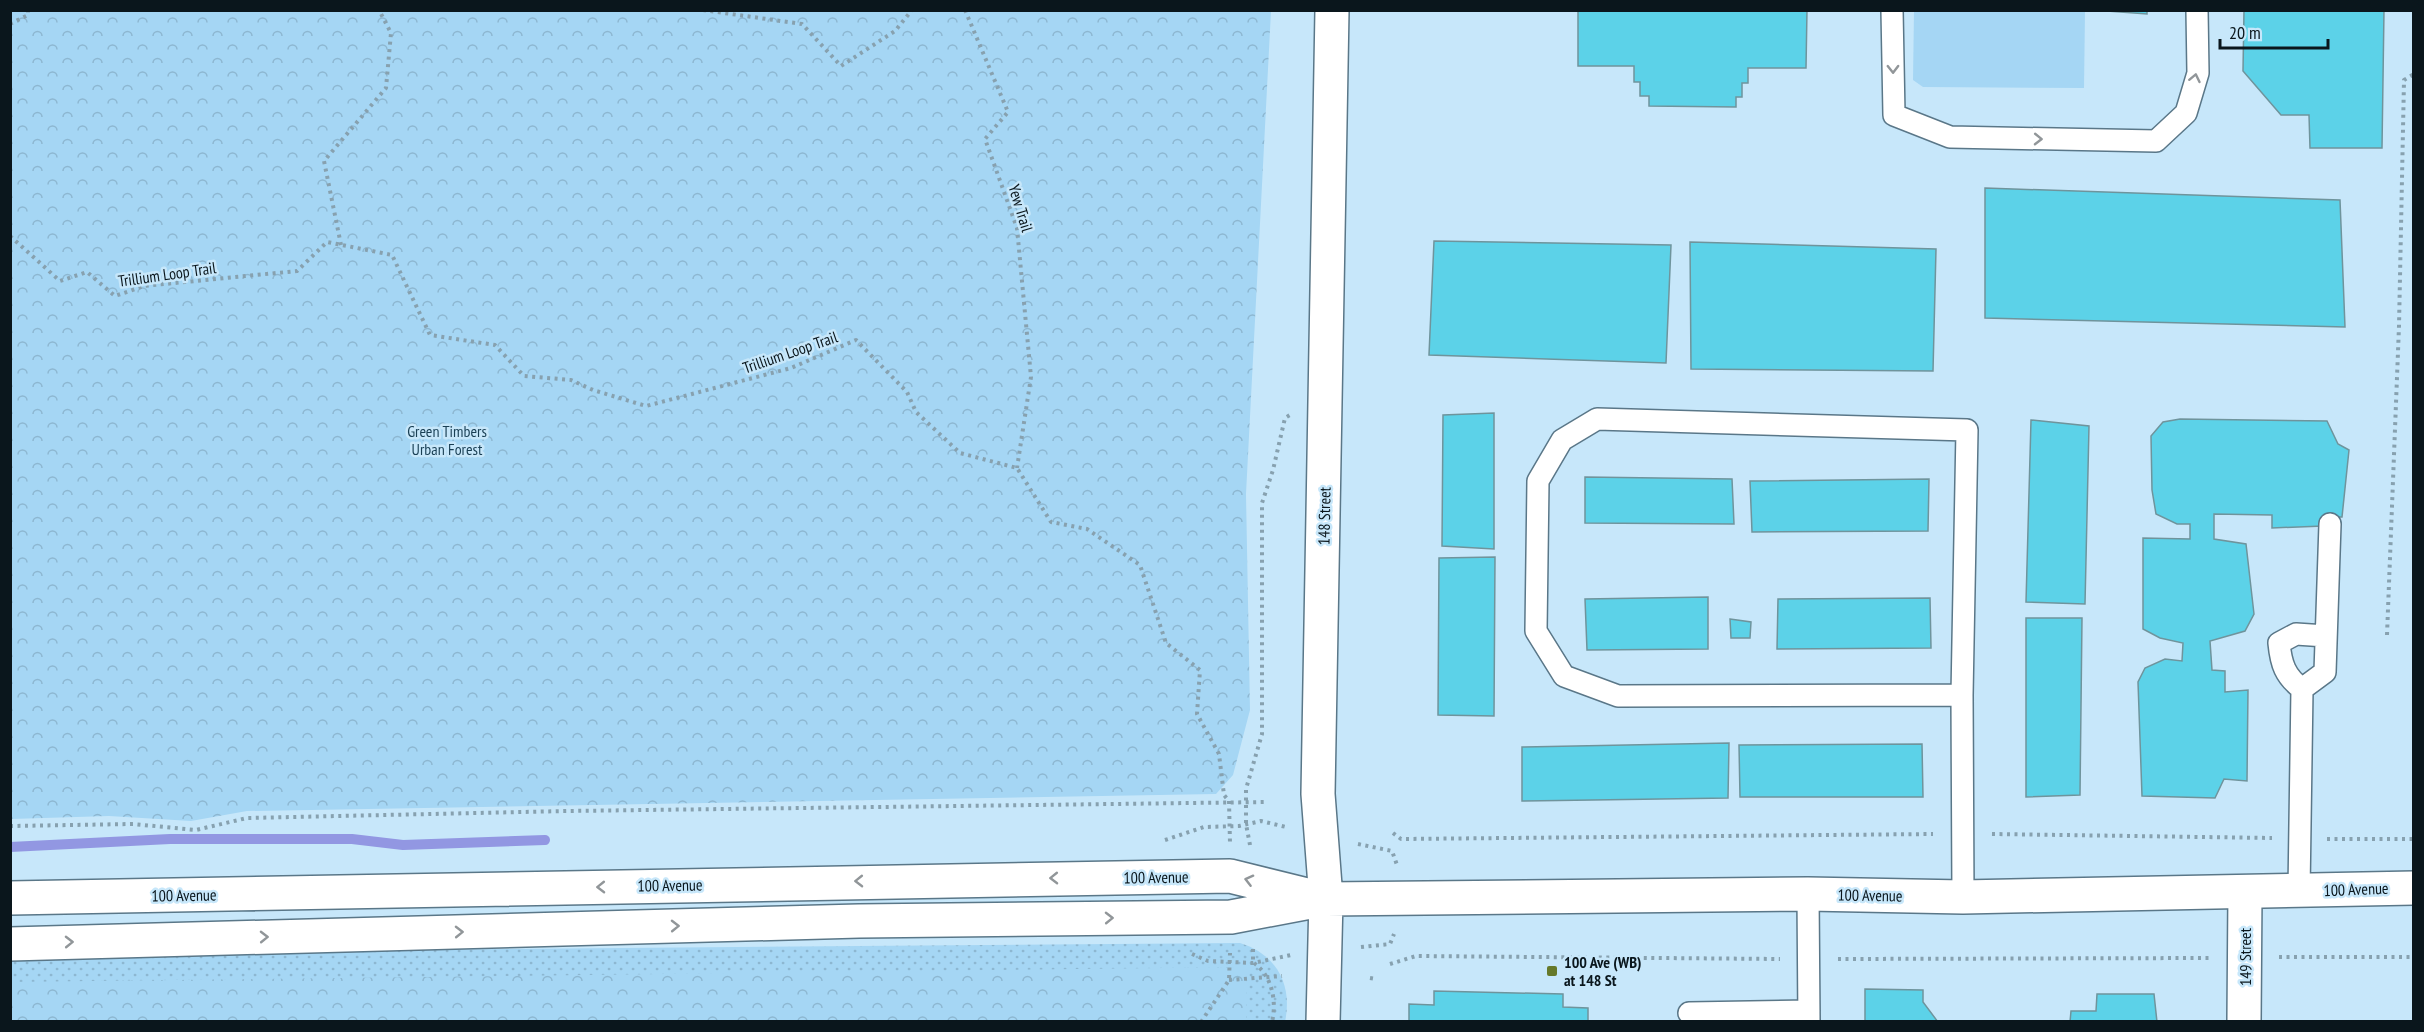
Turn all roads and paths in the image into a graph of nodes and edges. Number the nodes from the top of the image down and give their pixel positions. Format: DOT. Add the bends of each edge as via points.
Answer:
graph roads {
  1 [pos="28,10"];
  2 [pos="379,10"];
  3 [pos="703,10"];
  4 [pos="912,10"];
  5 [pos="966,10"];
  6 [pos="1332,10"];
  7 [pos="1892,10"];
  8 [pos="2197,10"];
  9 [pos="10,24"];
  10 [pos="2414,74"];
  11 [pos="10,236"];
  12 [pos="341,245"];
  13 [pos="1327,394"];
  14 [pos="1017,468"];
  15 [pos="2331,524"];
  16 [pos="2387,635"];
  17 [pos="2326,636"];
  18 [pos="2302,689"];
  19 [pos="1962,694"];
  20 [pos="1229,801"];
  21 [pos="1246,801"];
  22 [pos="1268,802"];
  23 [pos="10,826"];
  24 [pos="1393,833"];
  25 [pos="1928,834"];
  26 [pos="1986,834"];
  27 [pos="2302,838"];
  28 [pos="1250,839"];
  29 [pos="2414,839"];
  30 [pos="1230,851"];
  31 [pos="2414,888"];
  32 [pos="2299,891"];
  33 [pos="2245,892"];
  34 [pos="1808,894"];
  35 [pos="1963,897"];
  36 [pos="10,898"];
  37 [pos="1326,899"];
  38 [pos="1231,943"];
  39 [pos="10,944"];
  40 [pos="1253,947"];
  41 [pos="2277,957"];
  42 [pos="2414,957"];
  43 [pos="1270,958"];
  44 [pos="1254,963"];
  45 [pos="1282,976"];
  46 [pos="1268,978"];
  47 [pos="1370,978"];
  48 [pos="1376,979"];
  49 [pos="1228,980"];
  50 [pos="1689,1012"];
  51 [pos="1809,1016"];
  52 [pos="1201,1022"];
  53 [pos="1272,1022"];
  54 [pos="1323,1022"];
  55 [pos="2244,1022"];
  1 -- 9 [label="path" via="28,15"];
  2 -- 12 [label="path" via="391,33 386,88 324,161"];
  3 -- 4 [label="path" via="802,24 841,66 895,31"];
  5 -- 14 [label="path, Yew Trail" via="1008,112 985,140 1017,228 1031,377"];
  6 -- 13 [label="main road, 148 Street"];
  7 -- 8 [label="lane, one-way" via="1894,115 1950,137 2156,141 2186,113 2198,73"];
  10 -- 16 [label="path" via="2404,80"];
  11 -- 12 [label="path, Trillium Loop Trail" via="60,281 87,272 115,296 144,286 297,271 327,242"];
  12 -- 14 [label="path, Trillium Loop Trail" via="392,255 430,335 495,345 524,376 571,380 646,405 791,368 856,340 907,392 916,412 960,453"];
  13 -- 21 [label="path" via="1285,418 1262,503 1262,734"];
  13 -- 37 [label="main road, 148 Street" via="1318,794"];
  14 -- 20 [label="path" via="1051,522 1087,529 1140,565 1166,643 1200,670 1197,714 1220,754 1224,795"];
  15 -- 17 [label="lane"];
  17 -- 18 [label="lane" via="2325,672"];
  17 -- 18 [label="lane" via="2296,634 2280,643 2281,663 2289,679"];
  18 -- 27 [label="lane"];
  19 -- 19 [label="lane" via="1967,430 1597,419 1562,440 1538,481 1536,631 1564,676 1618,696"];
  19 -- 35 [label="lane"];
  20 -- 21 [label="path"];
  20 -- 23 [label="path" via="247,818 196,830 133,824"];
  20 -- 30 [label="path"];
  21 -- 22 [label="path"];
  21 -- 28 [label="path"];
  24 -- 25 [label="path" via="1401,839"];
  26 -- 27 [label="path"];
  27 -- 29 [label="path"];
  27 -- 32 [label="lane"];
  31 -- 32 [label="main road, 100 Avenue"];
  32 -- 33 [label="main road, 100 Avenue"];
  33 -- 35 [label="main road, 100 Avenue"];
  33 -- 55 [label="main road, 149 Street"];
  34 -- 35 [label="main road, 100 Avenue"];
  34 -- 37 [label="main road, 100 Avenue"];
  34 -- 51 [label="lane"];
  37 -- 36 [label="main road, 100 Avenue, one-way" via="1230,876"];
  39 -- 37 [label="main road, 100 Avenue, one-way" via="859,921 1231,917"];
  37 -- 54 [label="main road, 148 Street"];
  38 -- 49 [label="path"];
  40 -- 44 [label="path"];
  41 -- 42 [label="path"];
  43 -- 44 [label="path"];
  44 -- 46 [label="path"];
  45 -- 46 [label="path"];
  46 -- 49 [label="path"];
  46 -- 53 [label="path"];
  47 -- 48 [label="path"];
  49 -- 52 [label="path"];
  50 -- 51 [label="lane"];
}
